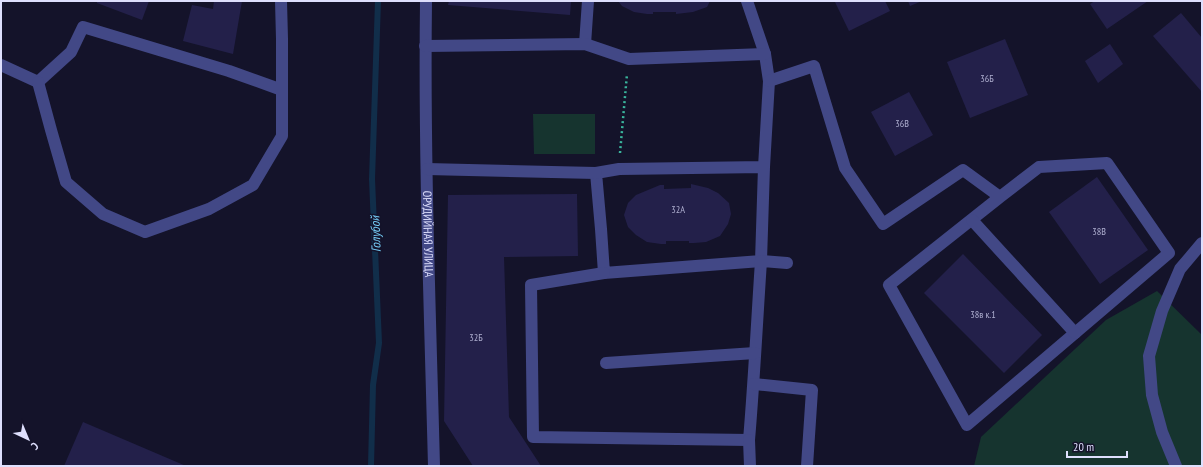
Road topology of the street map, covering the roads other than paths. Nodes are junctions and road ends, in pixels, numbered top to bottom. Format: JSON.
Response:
{"nodes":[{"id":1,"x":281,"y":1,"type":"edge"},
{"id":2,"x":426,"y":1,"type":"edge"},
{"id":3,"x":588,"y":1,"type":"edge"},
{"id":4,"x":747,"y":1,"type":"edge"},
{"id":5,"x":585,"y":44,"type":"junction"},
{"id":6,"x":425,"y":46,"type":"junction"},
{"id":7,"x":765,"y":54,"type":"junction"},
{"id":8,"x":1,"y":65,"type":"edge"},
{"id":9,"x":769,"y":81,"type":"junction"},
{"id":10,"x":38,"y":82,"type":"junction"},
{"id":11,"x":282,"y":90,"type":"junction"},
{"id":12,"x":764,"y":167,"type":"junction"},
{"id":13,"x":427,"y":169,"type":"junction"},
{"id":14,"x":596,"y":174,"type":"junction"},
{"id":15,"x":1000,"y":197,"type":"junction"},
{"id":16,"x":972,"y":220,"type":"junction"},
{"id":17,"x":1202,"y":243,"type":"edge"},
{"id":18,"x":761,"y":261,"type":"junction"},
{"id":19,"x":787,"y":263,"type":"dead end"},
{"id":20,"x":604,"y":273,"type":"junction"},
{"id":21,"x":1075,"y":333,"type":"junction"},
{"id":22,"x":755,"y":353,"type":"junction"},
{"id":23,"x":606,"y":363,"type":"dead end"},
{"id":24,"x":754,"y":384,"type":"junction"},
{"id":25,"x":749,"y":440,"type":"junction"},
{"id":26,"x":434,"y":466,"type":"edge"},
{"id":27,"x":750,"y":466,"type":"edge"},
{"id":28,"x":807,"y":466,"type":"edge"},
{"id":29,"x":1176,"y":466,"type":"edge"}],
"edges":[{"from":1,"to":11,"type":"street"},
{"from":2,"to":6,"type":"street","name":"ОРУДИЙНАЯ УЛИЦА"},
{"from":3,"to":5,"type":"street"},
{"from":4,"to":7,"type":"street"},
{"from":5,"to":6,"type":"street"},
{"from":5,"to":7,"type":"street"},
{"from":6,"to":13,"type":"street","name":"ОРУДИЙНАЯ УЛИЦА"},
{"from":7,"to":9,"type":"street"},
{"from":8,"to":10,"type":"street"},
{"from":9,"to":12,"type":"street"},
{"from":9,"to":15,"type":"street"},
{"from":10,"to":11,"type":"street"},
{"from":10,"to":11,"type":"street"},
{"from":12,"to":14,"type":"street"},
{"from":12,"to":18,"type":"street"},
{"from":13,"to":14,"type":"street"},
{"from":13,"to":26,"type":"street","name":"ОРУДИЙНАЯ УЛИЦА"},
{"from":14,"to":20,"type":"street"},
{"from":15,"to":16,"type":"street"},
{"from":15,"to":21,"type":"street"},
{"from":16,"to":21,"type":"street"},
{"from":16,"to":21,"type":"street"},
{"from":17,"to":29,"type":"street"},
{"from":18,"to":19,"type":"street"},
{"from":18,"to":20,"type":"street"},
{"from":18,"to":22,"type":"street"},
{"from":20,"to":25,"type":"street"},
{"from":22,"to":23,"type":"street"},
{"from":22,"to":24,"type":"street"},
{"from":24,"to":25,"type":"street"},
{"from":24,"to":28,"type":"street"},
{"from":25,"to":27,"type":"street"}]}
